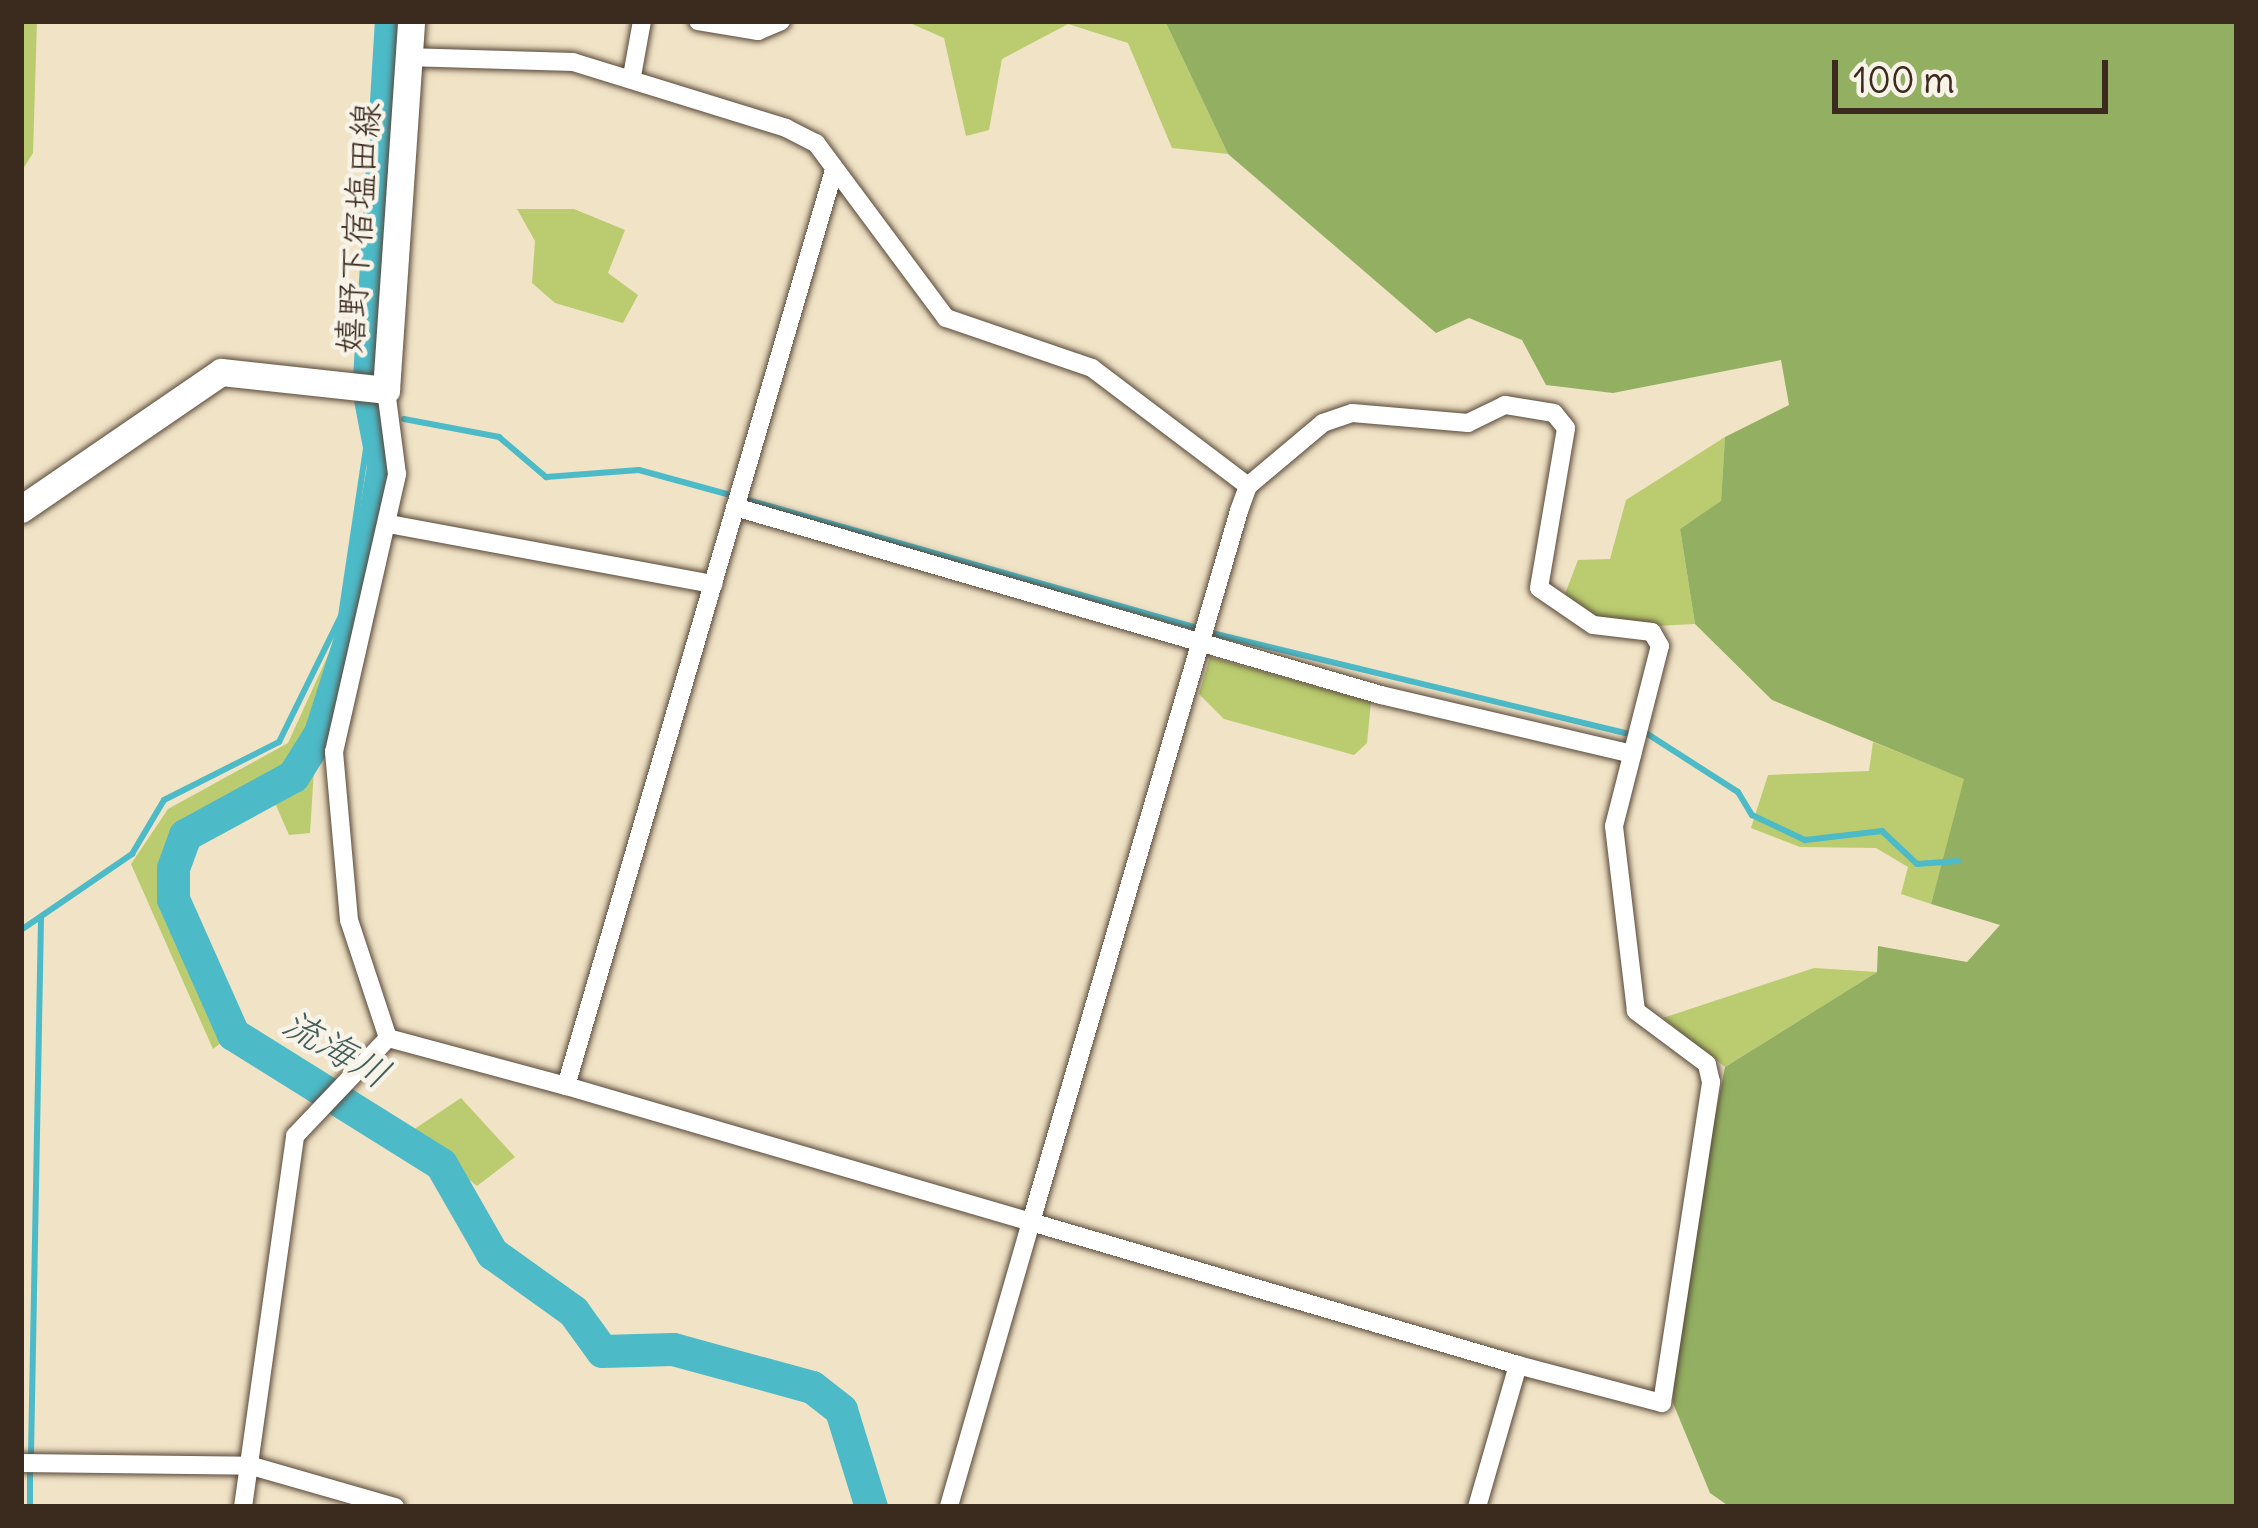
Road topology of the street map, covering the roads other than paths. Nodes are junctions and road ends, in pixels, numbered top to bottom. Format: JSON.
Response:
{"nodes":[{"id":1,"x":411,"y":21,"type":"edge"},
{"id":2,"x":642,"y":21,"type":"edge"},
{"id":3,"x":698,"y":21,"type":"edge"},
{"id":4,"x":781,"y":21,"type":"edge"},
{"id":5,"x":406,"y":57,"type":"junction"},
{"id":6,"x":632,"y":76,"type":"junction"},
{"id":7,"x":833,"y":170,"type":"junction"},
{"id":8,"x":386,"y":390,"type":"junction"},
{"id":9,"x":1248,"y":486,"type":"junction"},
{"id":10,"x":735,"y":507,"type":"junction"},
{"id":11,"x":21,"y":508,"type":"edge"},
{"id":12,"x":388,"y":524,"type":"junction"},
{"id":13,"x":713,"y":584,"type":"junction"},
{"id":14,"x":1200,"y":644,"type":"junction"},
{"id":15,"x":1632,"y":754,"type":"junction"},
{"id":16,"x":388,"y":1038,"type":"junction"},
{"id":17,"x":566,"y":1086,"type":"junction"},
{"id":18,"x":1031,"y":1222,"type":"junction"},
{"id":19,"x":1518,"y":1365,"type":"junction"},
{"id":20,"x":21,"y":1463,"type":"edge"},
{"id":21,"x":252,"y":1466,"type":"junction"},
{"id":22,"x":950,"y":1506,"type":"edge"},
{"id":23,"x":243,"y":1507,"type":"edge"},
{"id":24,"x":395,"y":1507,"type":"edge"},
{"id":25,"x":1477,"y":1507,"type":"edge"}],
"edges":[{"from":1,"to":5,"type":"main road","name":"嬉野下宿塩田線"},
{"from":2,"to":6,"type":"street"},
{"from":3,"to":4,"type":"street"},
{"from":5,"to":6,"type":"street"},
{"from":5,"to":8,"type":"main road","name":"嬉野下宿塩田線"},
{"from":6,"to":7,"type":"street"},
{"from":7,"to":9,"type":"street"},
{"from":7,"to":10,"type":"street"},
{"from":8,"to":11,"type":"main road","name":"嬉野下宿塩田線"},
{"from":8,"to":12,"type":"street"},
{"from":9,"to":14,"type":"street"},
{"from":9,"to":15,"type":"street"},
{"from":10,"to":13,"type":"street"},
{"from":10,"to":14,"type":"street"},
{"from":12,"to":13,"type":"street"},
{"from":12,"to":16,"type":"street"},
{"from":13,"to":17,"type":"street"},
{"from":14,"to":15,"type":"street"},
{"from":14,"to":18,"type":"street"},
{"from":15,"to":19,"type":"street"},
{"from":16,"to":17,"type":"street"},
{"from":16,"to":21,"type":"street"},
{"from":17,"to":18,"type":"street"},
{"from":18,"to":19,"type":"street"},
{"from":18,"to":22,"type":"street"},
{"from":19,"to":25,"type":"street"},
{"from":20,"to":21,"type":"street"},
{"from":21,"to":23,"type":"street"},
{"from":21,"to":24,"type":"street"}]}
